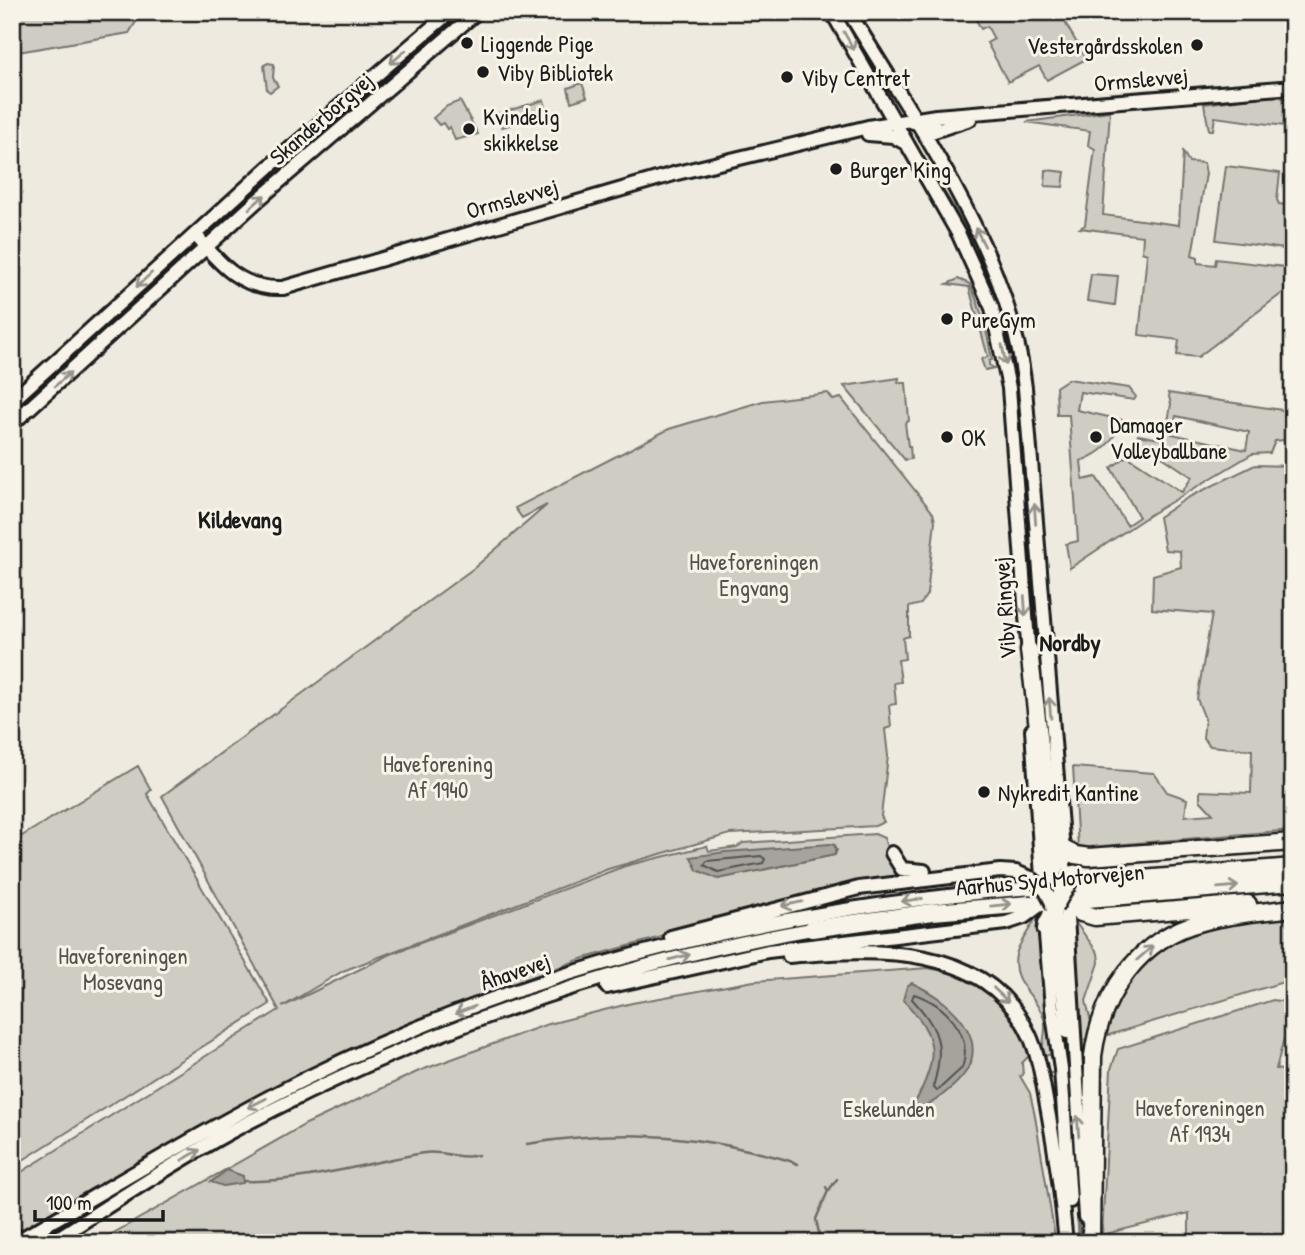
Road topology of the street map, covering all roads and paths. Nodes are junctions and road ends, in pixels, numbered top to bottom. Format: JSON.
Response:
{"nodes":[{"id":1,"x":450,"y":12,"type":"edge"},
{"id":2,"x":455,"y":12,"type":"edge"},
{"id":3,"x":477,"y":12,"type":"edge"},
{"id":4,"x":832,"y":12,"type":"edge"},
{"id":5,"x":849,"y":12,"type":"edge"},
{"id":6,"x":465,"y":22,"type":"junction"},
{"id":7,"x":864,"y":67,"type":"junction"},
{"id":8,"x":1293,"y":87,"type":"edge"},
{"id":9,"x":992,"y":113,"type":"junction"},
{"id":10,"x":913,"y":121,"type":"junction"},
{"id":11,"x":895,"y":123,"type":"junction"},
{"id":12,"x":938,"y":128,"type":"junction"},
{"id":13,"x":843,"y":135,"type":"junction"},
{"id":14,"x":926,"y":141,"type":"junction"},
{"id":15,"x":908,"y":145,"type":"junction"},
{"id":16,"x":968,"y":214,"type":"junction"},
{"id":17,"x":195,"y":234,"type":"junction"},
{"id":18,"x":206,"y":247,"type":"junction"},
{"id":19,"x":12,"y":401,"type":"edge"},
{"id":20,"x":12,"y":424,"type":"edge"},
{"id":21,"x":1029,"y":650,"type":"junction"},
{"id":22,"x":1038,"y":825,"type":"junction"},
{"id":23,"x":1293,"y":842,"type":"edge"},
{"id":24,"x":1063,"y":849,"type":"junction"},
{"id":25,"x":1185,"y":851,"type":"junction"},
{"id":26,"x":891,"y":853,"type":"dead end"},
{"id":27,"x":1293,"y":867,"type":"edge"},
{"id":28,"x":1016,"y":872,"type":"junction"},
{"id":29,"x":976,"y":873,"type":"junction"},
{"id":30,"x":1293,"y":882,"type":"edge"},
{"id":31,"x":1057,"y":891,"type":"junction"},
{"id":32,"x":1293,"y":900,"type":"edge"},
{"id":33,"x":1293,"y":908,"type":"edge"},
{"id":34,"x":812,"y":929,"type":"joint"},
{"id":35,"x":1046,"y":929,"type":"joint"},
{"id":36,"x":723,"y":961,"type":"junction"},
{"id":37,"x":552,"y":979,"type":"junction"},
{"id":38,"x":429,"y":1040,"type":"junction"},
{"id":39,"x":1067,"y":1047,"type":"junction"},
{"id":40,"x":1067,"y":1066,"type":"junction"},
{"id":41,"x":162,"y":1156,"type":"junction"},
{"id":42,"x":14,"y":1243,"type":"edge"},
{"id":43,"x":32,"y":1243,"type":"edge"},
{"id":44,"x":50,"y":1243,"type":"edge"},
{"id":45,"x":1066,"y":1243,"type":"edge"},
{"id":46,"x":1073,"y":1243,"type":"edge"},
{"id":47,"x":1089,"y":1243,"type":"edge"}],
"edges":[{"from":1,"to":17,"type":"main road","name":"Skanderborgvej","one_way":true},
{"from":2,"to":6,"type":"main road"},
{"from":3,"to":6,"type":"main road","name":"Skanderborgvej"},
{"from":4,"to":7,"type":"main road","name":"Viby Ringvej","one_way":true},
{"from":5,"to":10,"type":"main road","name":"Viby Ringvej"},
{"from":18,"to":6,"type":"main road","name":"Skanderborgvej","one_way":true},
{"from":7,"to":10,"type":"main road"},
{"from":7,"to":11,"type":"main road","name":"Viby Ringvej"},
{"from":8,"to":9,"type":"main road","name":"Ormslevvej"},
{"from":9,"to":10,"type":"main road","name":"Ormslevvej"},
{"from":9,"to":12,"type":"main road","name":"Ormslevvej"},
{"from":10,"to":11,"type":"main road","name":"Ormslevvej"},
{"from":10,"to":12,"type":"main road"},
{"from":10,"to":14,"type":"main road","name":"Viby Ringvej"},
{"from":11,"to":13,"type":"main road","name":"Ormslevvej"},
{"from":11,"to":15,"type":"main road","name":"Viby Ringvej"},
{"from":11,"to":16,"type":"main road"},
{"from":12,"to":14,"type":"main road"},
{"from":13,"to":15,"type":"main road","name":"Ormslevvej"},
{"from":13,"to":18,"type":"main road","name":"Ormslevvej"},
{"from":14,"to":16,"type":"main road","name":"Viby Ringvej"},
{"from":15,"to":21,"type":"main road","name":"Viby Ringvej","one_way":true},
{"from":24,"to":16,"type":"main road","name":"Viby Ringvej","one_way":true},
{"from":17,"to":18,"type":"main road"},
{"from":17,"to":19,"type":"main road","name":"Skanderborgvej","one_way":true},
{"from":20,"to":18,"type":"main road","name":"Skanderborgvej","one_way":true},
{"from":21,"to":22,"type":"main road","name":"Viby Ringvej"},
{"from":21,"to":31,"type":"highway"},
{"from":22,"to":28,"type":"main road"},
{"from":22,"to":31,"type":"main road","name":"Viby Ringvej"},
{"from":23,"to":25,"type":"highway"},
{"from":24,"to":25,"type":"highway"},
{"from":24,"to":31,"type":"main road","name":"Viby Ringvej"},
{"from":25,"to":31,"type":"highway"},
{"from":26,"to":29,"type":"main road"},
{"from":27,"to":31,"type":"highway","name":"Aarhus Syd Motorvejen"},
{"from":28,"to":29,"type":"main road"},
{"from":28,"to":31,"type":"main road"},
{"from":29,"to":37,"type":"main road","one_way":true},
{"from":34,"to":30,"type":"highway","name":"Aarhus Syd Motorvejen","one_way":true},
{"from":31,"to":32,"type":"highway"},
{"from":31,"to":35,"type":"highway"},
{"from":31,"to":36,"type":"main road"},
{"from":31,"to":37,"type":"main road","name":"Åhavevej","one_way":true},
{"from":31,"to":39,"type":"main road","name":"Viby Ringvej"},
{"from":47,"to":33,"type":"highway","one_way":true},
{"from":38,"to":34,"type":"main road","name":"Åhavevej","one_way":true},
{"from":35,"to":39,"type":"main road","name":"Viby Ringvej"},
{"from":36,"to":38,"type":"main road"},
{"from":36,"to":45,"type":"main road","one_way":true},
{"from":37,"to":41,"type":"main road","name":"Åhavevej","one_way":true},
{"from":44,"to":38,"type":"main road","name":"Åhavevej","one_way":true},
{"from":39,"to":40,"type":"main road","name":"Viby Ringvej"},
{"from":40,"to":46,"type":"main road","name":"Viby Ringvej"},
{"from":47,"to":40,"type":"main road","name":"Viby Ringvej","one_way":true},
{"from":41,"to":42,"type":"main road","name":"Åhavevej"},
{"from":41,"to":43,"type":"main road"}]}
